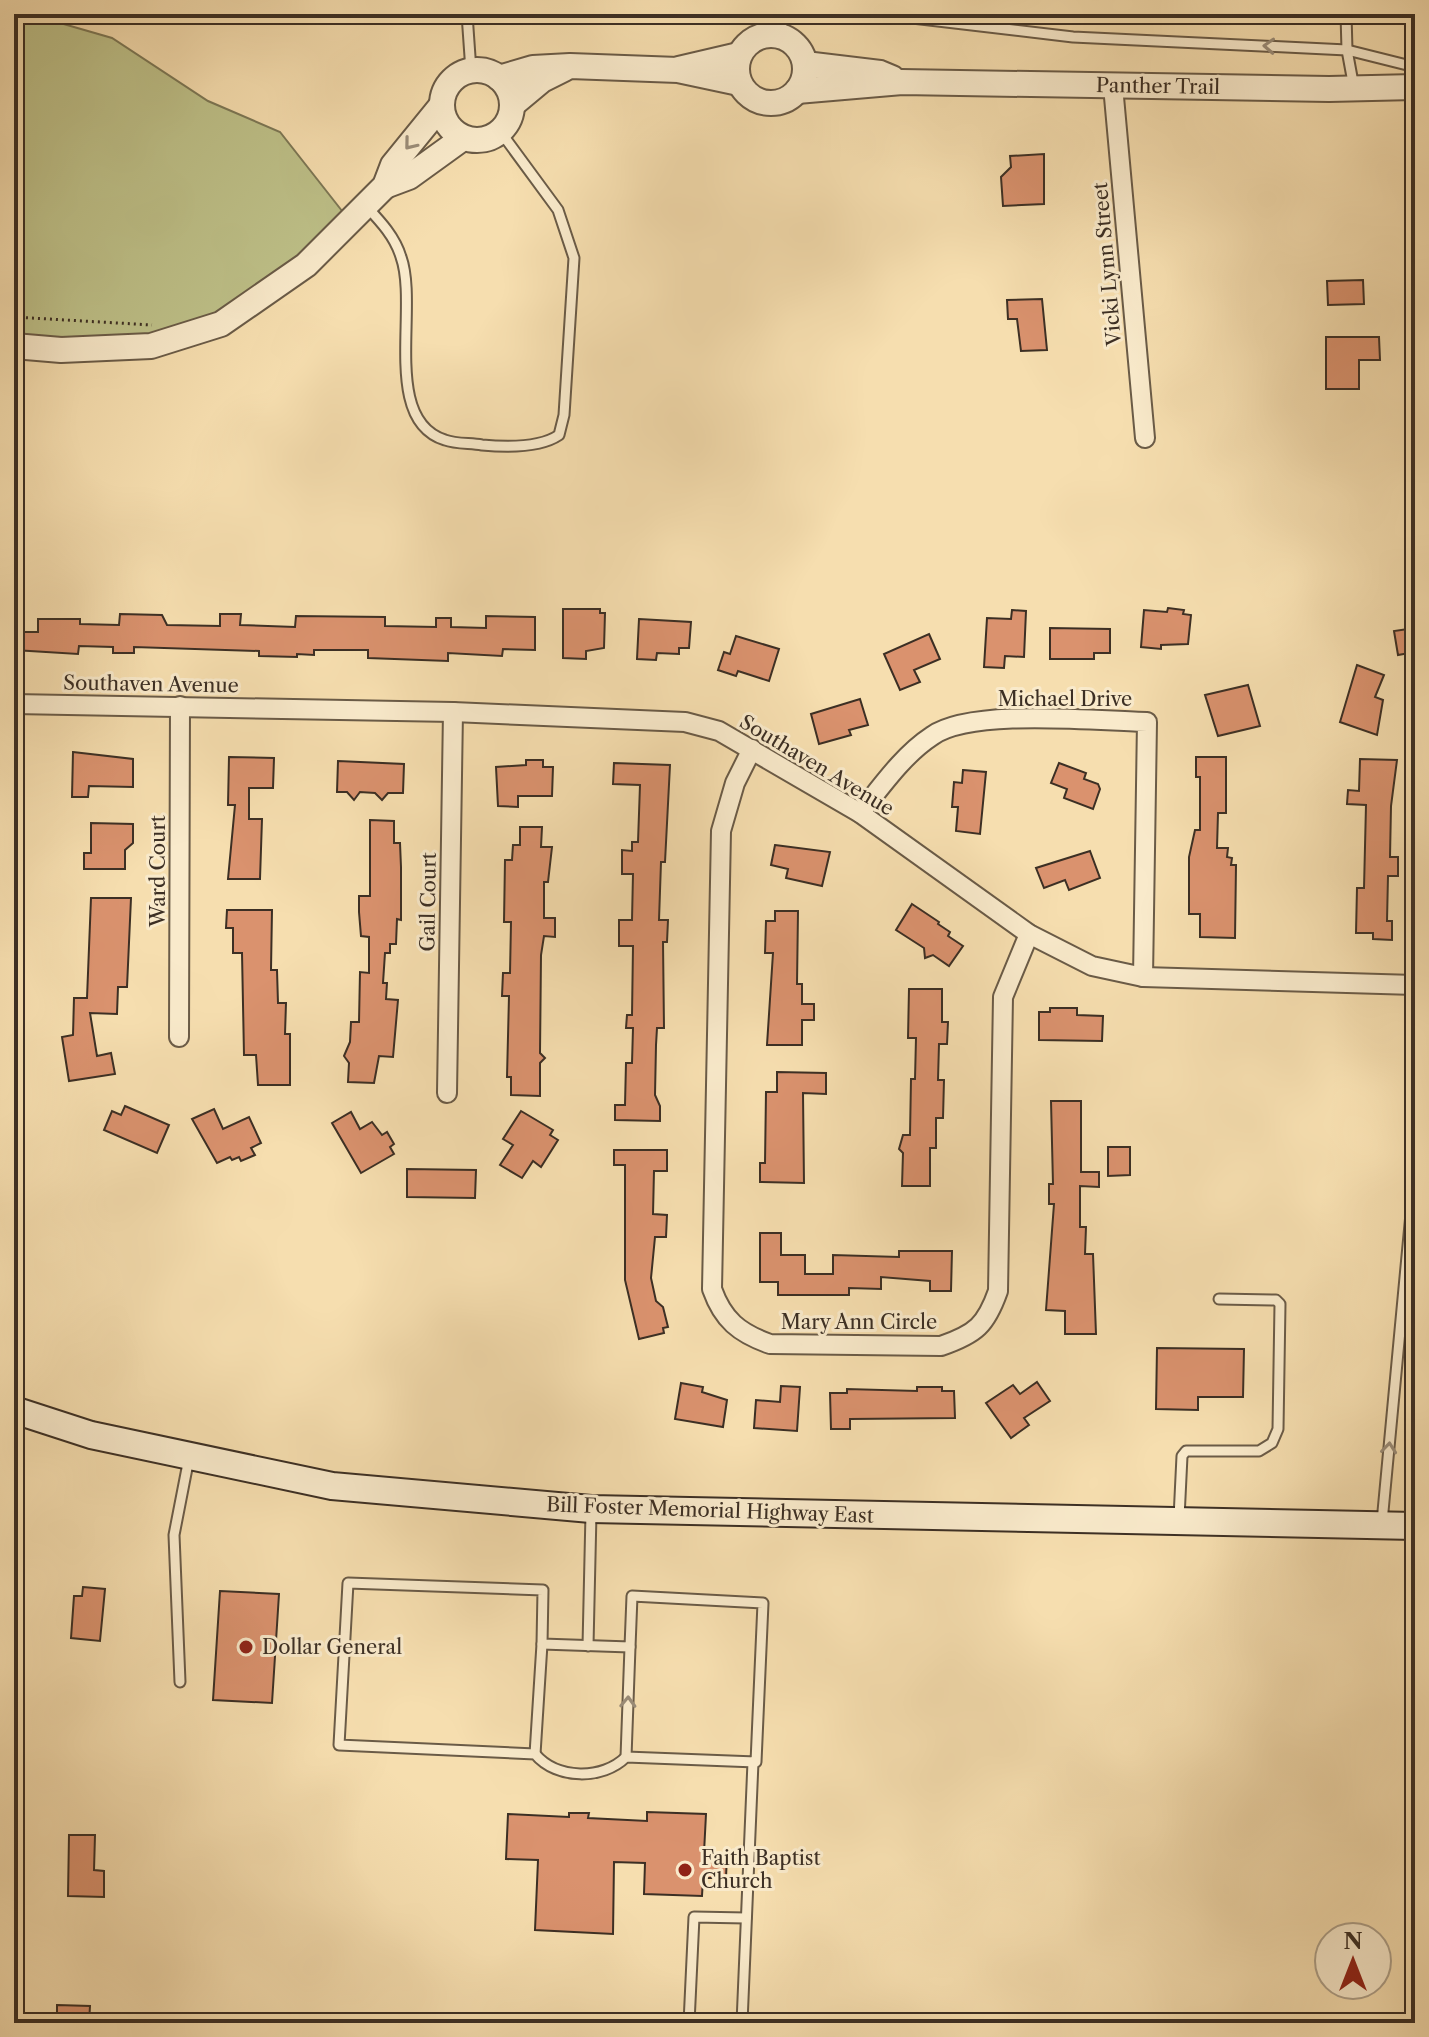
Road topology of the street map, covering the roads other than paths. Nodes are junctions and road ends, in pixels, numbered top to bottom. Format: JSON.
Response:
{"nodes":[{"id":1,"x":467,"y":14,"type":"edge"},
{"id":2,"x":791,"y":14,"type":"edge"},
{"id":3,"x":878,"y":14,"type":"edge"},
{"id":4,"x":1346,"y":14,"type":"edge"},
{"id":5,"x":771,"y":35,"type":"junction"},
{"id":6,"x":1347,"y":50,"type":"junction"},
{"id":7,"x":739,"y":55,"type":"junction"},
{"id":8,"x":805,"y":64,"type":"junction"},
{"id":9,"x":570,"y":66,"type":"junction"},
{"id":10,"x":1415,"y":67,"type":"edge"},
{"id":11,"x":678,"y":70,"type":"junction"},
{"id":12,"x":471,"y":71,"type":"junction"},
{"id":13,"x":499,"y":78,"type":"junction"},
{"id":14,"x":902,"y":82,"type":"junction"},
{"id":15,"x":739,"y":83,"type":"junction"},
{"id":16,"x":1113,"y":86,"type":"junction"},
{"id":17,"x":1415,"y":87,"type":"edge"},
{"id":18,"x":1354,"y":88,"type":"junction"},
{"id":19,"x":797,"y":91,"type":"junction"},
{"id":20,"x":512,"y":105,"type":"junction"},
{"id":21,"x":441,"y":106,"type":"junction"},
{"id":22,"x":500,"y":131,"type":"junction"},
{"id":23,"x":463,"y":138,"type":"junction"},
{"id":24,"x":385,"y":186,"type":"junction"},
{"id":25,"x":366,"y":205,"type":"junction"},
{"id":26,"x":14,"y":346,"type":"edge"},
{"id":27,"x":1145,"y":438,"type":"dead end"},
{"id":28,"x":14,"y":704,"type":"edge"},
{"id":29,"x":180,"y":706,"type":"junction"},
{"id":30,"x":453,"y":712,"type":"junction"},
{"id":31,"x":752,"y":749,"type":"junction"},
{"id":32,"x":860,"y":813,"type":"junction"},
{"id":33,"x":1029,"y":934,"type":"junction"},
{"id":34,"x":1143,"y":977,"type":"junction"},
{"id":35,"x":1415,"y":985,"type":"edge"},
{"id":36,"x":179,"y":1037,"type":"dead end"},
{"id":37,"x":447,"y":1093,"type":"dead end"},
{"id":38,"x":1415,"y":1171,"type":"edge"},
{"id":39,"x":1219,"y":1299,"type":"dead end"},
{"id":40,"x":14,"y":1410,"type":"edge"},
{"id":41,"x":189,"y":1455,"type":"junction"},
{"id":42,"x":591,"y":1509,"type":"junction"},
{"id":43,"x":1179,"y":1521,"type":"junction"},
{"id":44,"x":1381,"y":1525,"type":"junction"},
{"id":45,"x":1415,"y":1526,"type":"edge"},
{"id":46,"x":542,"y":1644,"type":"junction"},
{"id":47,"x":588,"y":1646,"type":"junction"},
{"id":48,"x":630,"y":1647,"type":"junction"},
{"id":49,"x":180,"y":1682,"type":"dead end"},
{"id":50,"x":535,"y":1754,"type":"junction"},
{"id":51,"x":626,"y":1757,"type":"junction"},
{"id":52,"x":753,"y":1762,"type":"junction"},
{"id":53,"x":746,"y":1918,"type":"junction"},
{"id":54,"x":689,"y":2023,"type":"edge"},
{"id":55,"x":742,"y":2023,"type":"edge"}],
"edges":[{"from":1,"to":12,"type":"lane"},
{"from":2,"to":5,"type":"lane"},
{"from":6,"to":3,"type":"lane","one_way":true},
{"from":4,"to":6,"type":"lane"},
{"from":5,"to":7,"type":"street"},
{"from":5,"to":8,"type":"street"},
{"from":6,"to":10,"type":"lane"},
{"from":6,"to":18,"type":"lane"},
{"from":7,"to":11,"type":"street"},
{"from":7,"to":15,"type":"street"},
{"from":8,"to":14,"type":"street","name":"Panther Trail"},
{"from":8,"to":19,"type":"street"},
{"from":9,"to":11,"type":"street"},
{"from":9,"to":13,"type":"street"},
{"from":9,"to":20,"type":"street"},
{"from":11,"to":15,"type":"street"},
{"from":12,"to":13,"type":"street"},
{"from":12,"to":21,"type":"street"},
{"from":13,"to":20,"type":"street"},
{"from":14,"to":16,"type":"street","name":"Panther Trail"},
{"from":14,"to":19,"type":"street","name":"Panther Trail"},
{"from":15,"to":19,"type":"street"},
{"from":16,"to":18,"type":"street","name":"Panther Trail"},
{"from":16,"to":27,"type":"street","name":"Vicki Lynn Street"},
{"from":17,"to":18,"type":"street","name":"Panther Trail"},
{"from":20,"to":22,"type":"street"},
{"from":21,"to":23,"type":"street"},
{"from":21,"to":24,"type":"street","one_way":true},
{"from":22,"to":23,"type":"street"},
{"from":22,"to":25,"type":"lane"},
{"from":23,"to":24,"type":"street"},
{"from":24,"to":25,"type":"street"},
{"from":25,"to":26,"type":"street"},
{"from":28,"to":29,"type":"street","name":"Southaven Avenue"},
{"from":29,"to":30,"type":"street","name":"Southaven Avenue"},
{"from":29,"to":36,"type":"street","name":"Ward Court"},
{"from":30,"to":31,"type":"street","name":"Southaven Avenue"},
{"from":30,"to":37,"type":"street","name":"Gail Court"},
{"from":31,"to":32,"type":"street","name":"Southaven Avenue"},
{"from":31,"to":33,"type":"street","name":"Mary Ann Circle"},
{"from":32,"to":33,"type":"street","name":"Southaven Avenue"},
{"from":32,"to":34,"type":"street","name":"Michael Drive"},
{"from":33,"to":34,"type":"street","name":"Southaven Avenue"},
{"from":34,"to":35,"type":"street","name":"Southaven Avenue"},
{"from":44,"to":38,"type":"lane","one_way":true},
{"from":39,"to":43,"type":"lane"},
{"from":40,"to":41,"type":"main road","name":"Bill Foster Memorial Highway East"},
{"from":41,"to":42,"type":"main road","name":"Bill Foster Memorial Highway East"},
{"from":41,"to":49,"type":"lane"},
{"from":42,"to":43,"type":"main road","name":"Bill Foster Memorial Highway East"},
{"from":42,"to":47,"type":"lane"},
{"from":43,"to":44,"type":"main road","name":"Bill Foster Memorial Highway East"},
{"from":44,"to":45,"type":"main road","name":"Bill Foster Memorial Highway East"},
{"from":46,"to":47,"type":"lane"},
{"from":46,"to":50,"type":"lane"},
{"from":46,"to":50,"type":"lane"},
{"from":47,"to":48,"type":"lane"},
{"from":51,"to":48,"type":"lane","one_way":true},
{"from":48,"to":52,"type":"lane"},
{"from":50,"to":51,"type":"lane"},
{"from":51,"to":52,"type":"lane"},
{"from":52,"to":53,"type":"lane"},
{"from":53,"to":54,"type":"lane"},
{"from":53,"to":55,"type":"lane"}]}
